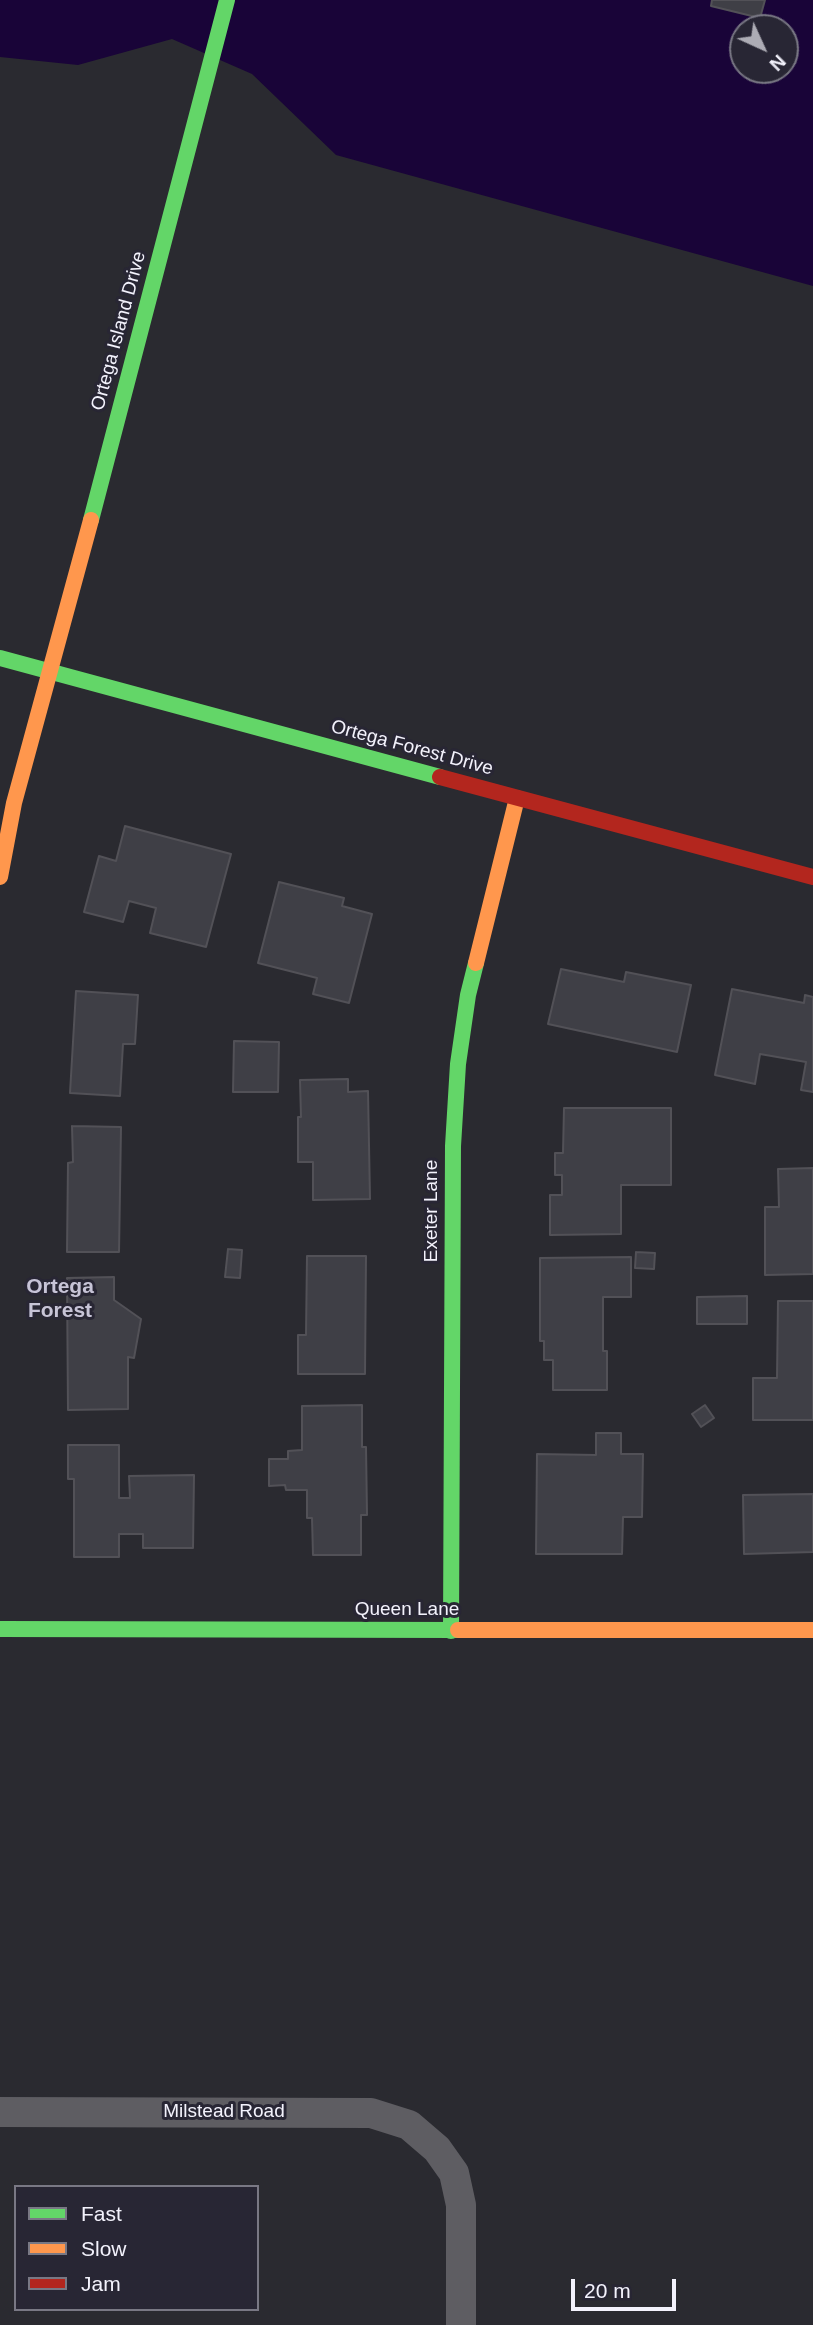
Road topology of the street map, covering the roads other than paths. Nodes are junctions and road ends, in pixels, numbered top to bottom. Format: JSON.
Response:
{"nodes":[{"id":1,"x":227,"y":0,"type":"edge"},
{"id":2,"x":0,"y":658,"type":"edge"},
{"id":3,"x":51,"y":673,"type":"junction"},
{"id":4,"x":517,"y":798,"type":"junction"},
{"id":5,"x":0,"y":877,"type":"edge"},
{"id":6,"x":813,"y":877,"type":"edge"},
{"id":7,"x":0,"y":1629,"type":"edge"},
{"id":8,"x":813,"y":1630,"type":"edge"},
{"id":9,"x":451,"y":1631,"type":"junction"},
{"id":10,"x":0,"y":2112,"type":"edge"},
{"id":11,"x":461,"y":2325,"type":"edge"}],
"edges":[{"from":1,"to":3,"type":"street","name":"Ortega Island Drive"},
{"from":2,"to":3,"type":"street","name":"Ortega Forest Drive"},
{"from":3,"to":4,"type":"street","name":"Ortega Forest Drive"},
{"from":3,"to":5,"type":"street","name":"Ortega Island Drive"},
{"from":4,"to":6,"type":"street","name":"Ortega Forest Drive"},
{"from":4,"to":9,"type":"street","name":"Exeter Lane"},
{"from":7,"to":9,"type":"street","name":"Queen Lane"},
{"from":8,"to":9,"type":"street","name":"Queen Lane"},
{"from":10,"to":11,"type":"street","name":"Milstead Road"}]}
